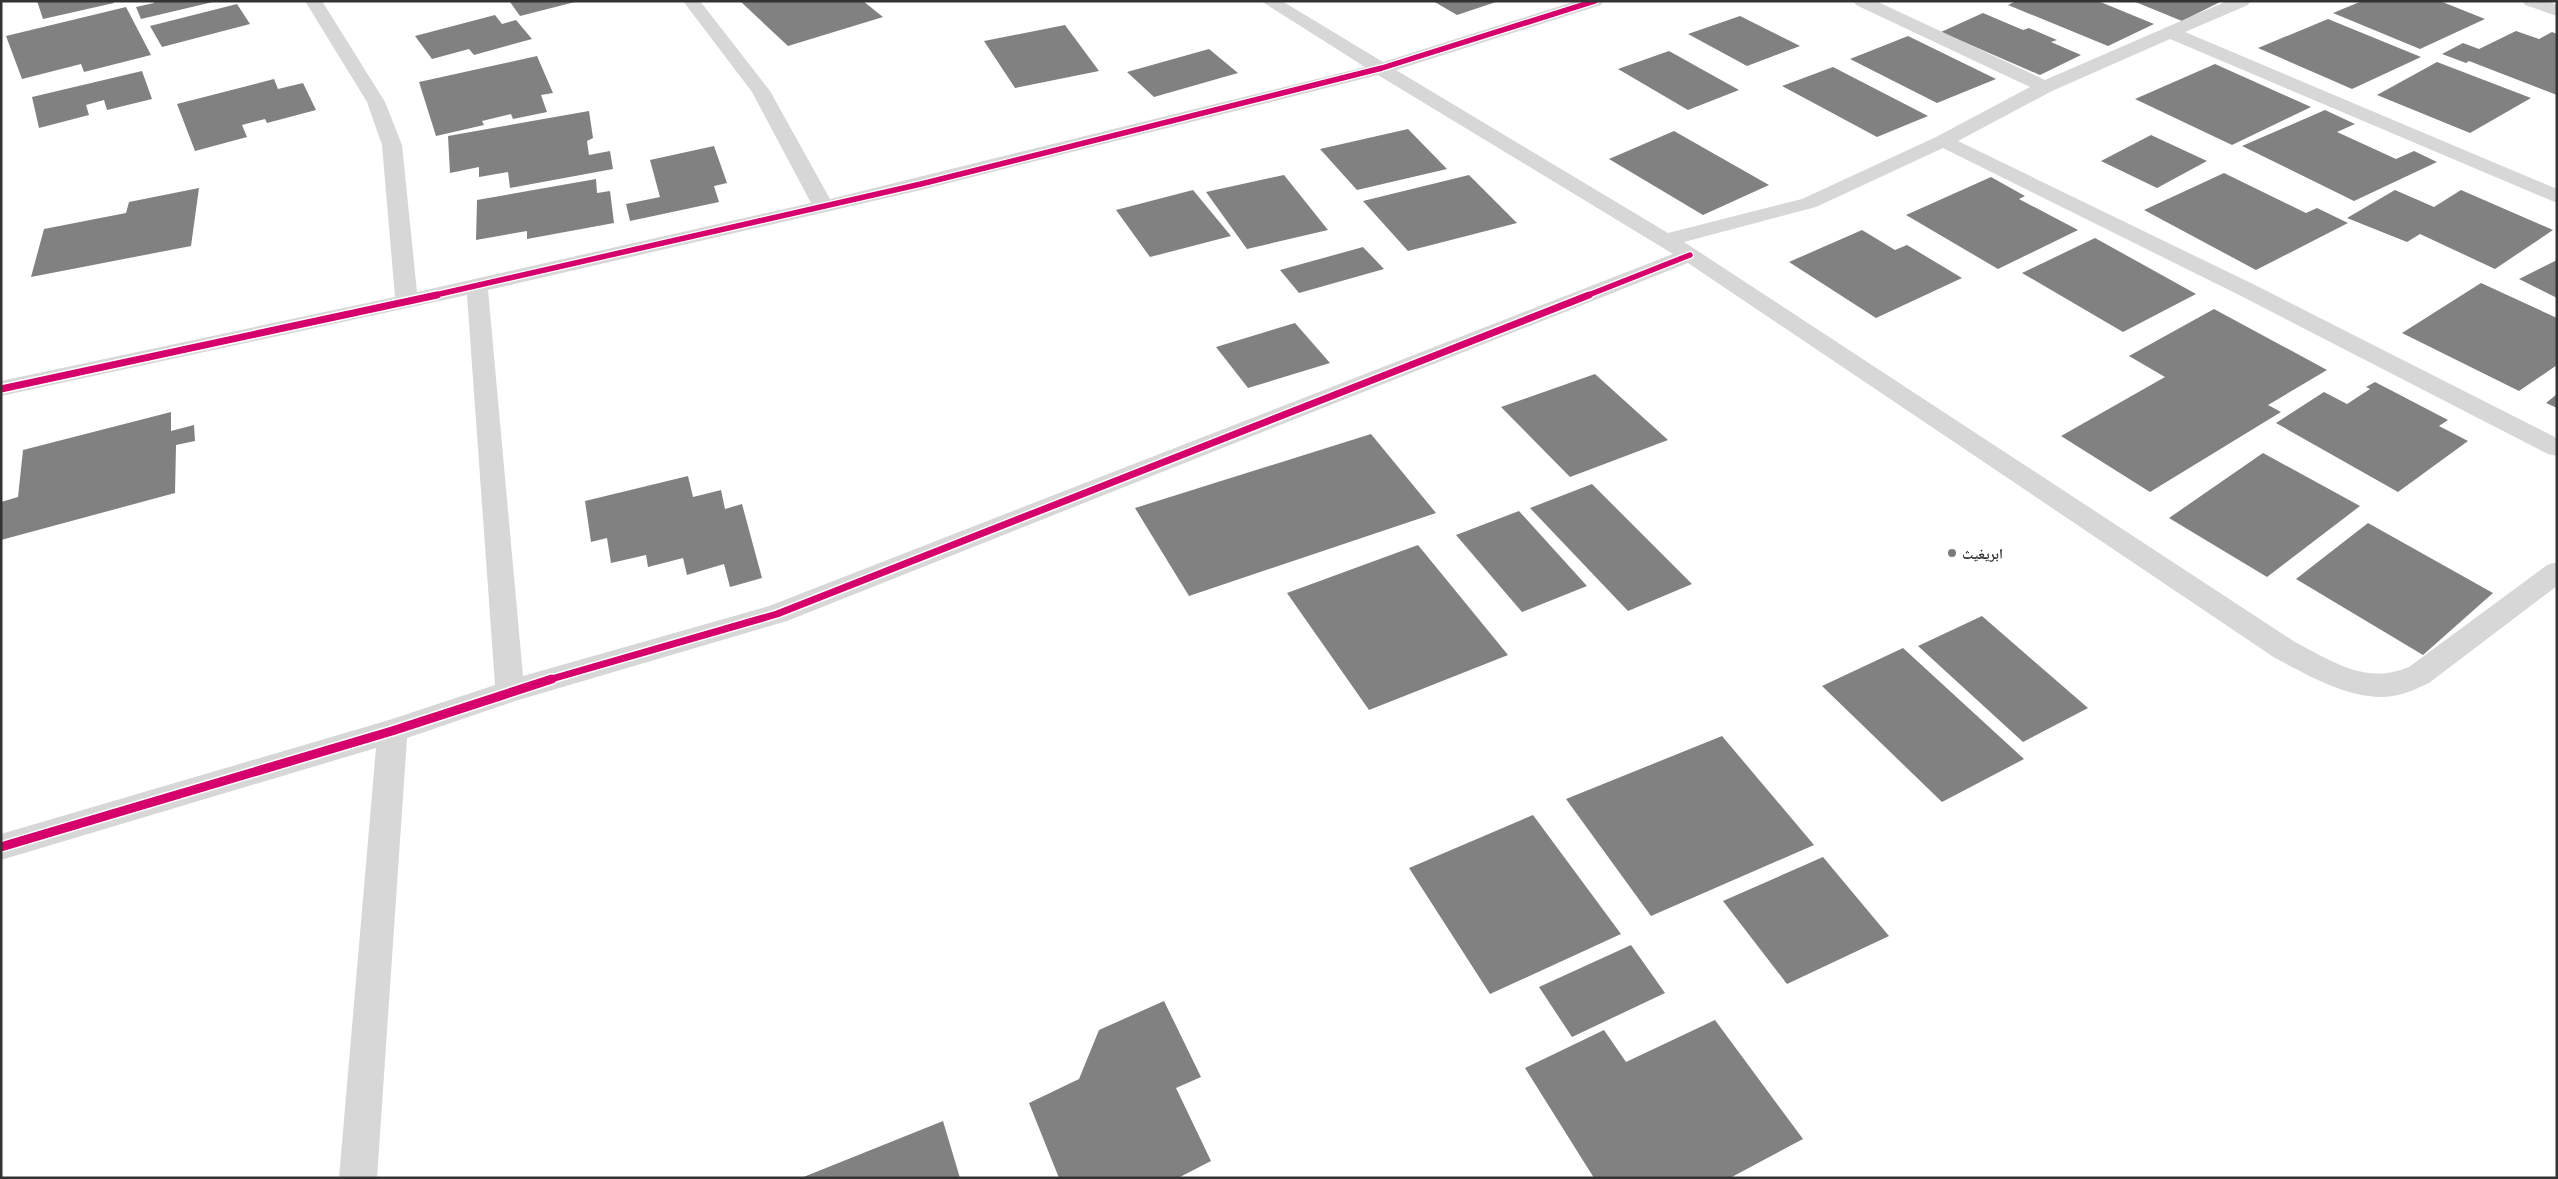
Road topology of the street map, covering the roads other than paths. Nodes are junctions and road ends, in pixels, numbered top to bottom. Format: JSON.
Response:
{"nodes":[{"id":1,"x":313,"y":1,"type":"edge"},
{"id":2,"x":691,"y":1,"type":"edge"},
{"id":3,"x":1270,"y":1,"type":"edge"},
{"id":4,"x":1594,"y":1,"type":"edge"},
{"id":5,"x":1862,"y":1,"type":"edge"},
{"id":6,"x":2242,"y":1,"type":"edge"},
{"id":7,"x":2531,"y":1,"type":"edge"},
{"id":8,"x":2557,"y":11,"type":"edge"},
{"id":9,"x":2169,"y":32,"type":"junction"},
{"id":10,"x":1382,"y":68,"type":"junction"},
{"id":11,"x":2045,"y":87,"type":"junction"},
{"id":12,"x":1943,"y":141,"type":"junction"},
{"id":13,"x":2557,"y":197,"type":"edge"},
{"id":14,"x":824,"y":206,"type":"junction"},
{"id":15,"x":1666,"y":240,"type":"junction"},
{"id":16,"x":1690,"y":255,"type":"junction"},
{"id":17,"x":477,"y":286,"type":"junction"},
{"id":18,"x":407,"y":301,"type":"junction"},
{"id":19,"x":1,"y":389,"type":"edge"},
{"id":20,"x":2557,"y":448,"type":"edge"},
{"id":21,"x":2557,"y":572,"type":"edge"},
{"id":22,"x":510,"y":691,"type":"junction"},
{"id":23,"x":392,"y":731,"type":"junction"},
{"id":24,"x":1,"y":847,"type":"edge"},
{"id":25,"x":358,"y":1178,"type":"edge"}],
"edges":[{"from":1,"to":18,"type":"street"},
{"from":2,"to":14,"type":"street"},
{"from":3,"to":10,"type":"street"},
{"from":4,"to":10,"type":"street"},
{"from":5,"to":11,"type":"street"},
{"from":6,"to":9,"type":"street"},
{"from":7,"to":8,"type":"street"},
{"from":9,"to":11,"type":"street"},
{"from":9,"to":13,"type":"street"},
{"from":10,"to":14,"type":"street"},
{"from":10,"to":15,"type":"street"},
{"from":11,"to":12,"type":"street"},
{"from":12,"to":15,"type":"street"},
{"from":12,"to":20,"type":"street"},
{"from":14,"to":17,"type":"street"},
{"from":15,"to":16,"type":"street"},
{"from":16,"to":21,"type":"street"},
{"from":16,"to":22,"type":"street"},
{"from":17,"to":18,"type":"street"},
{"from":17,"to":22,"type":"street"},
{"from":18,"to":19,"type":"street"},
{"from":22,"to":23,"type":"street"},
{"from":23,"to":24,"type":"street"},
{"from":23,"to":25,"type":"street"}]}
